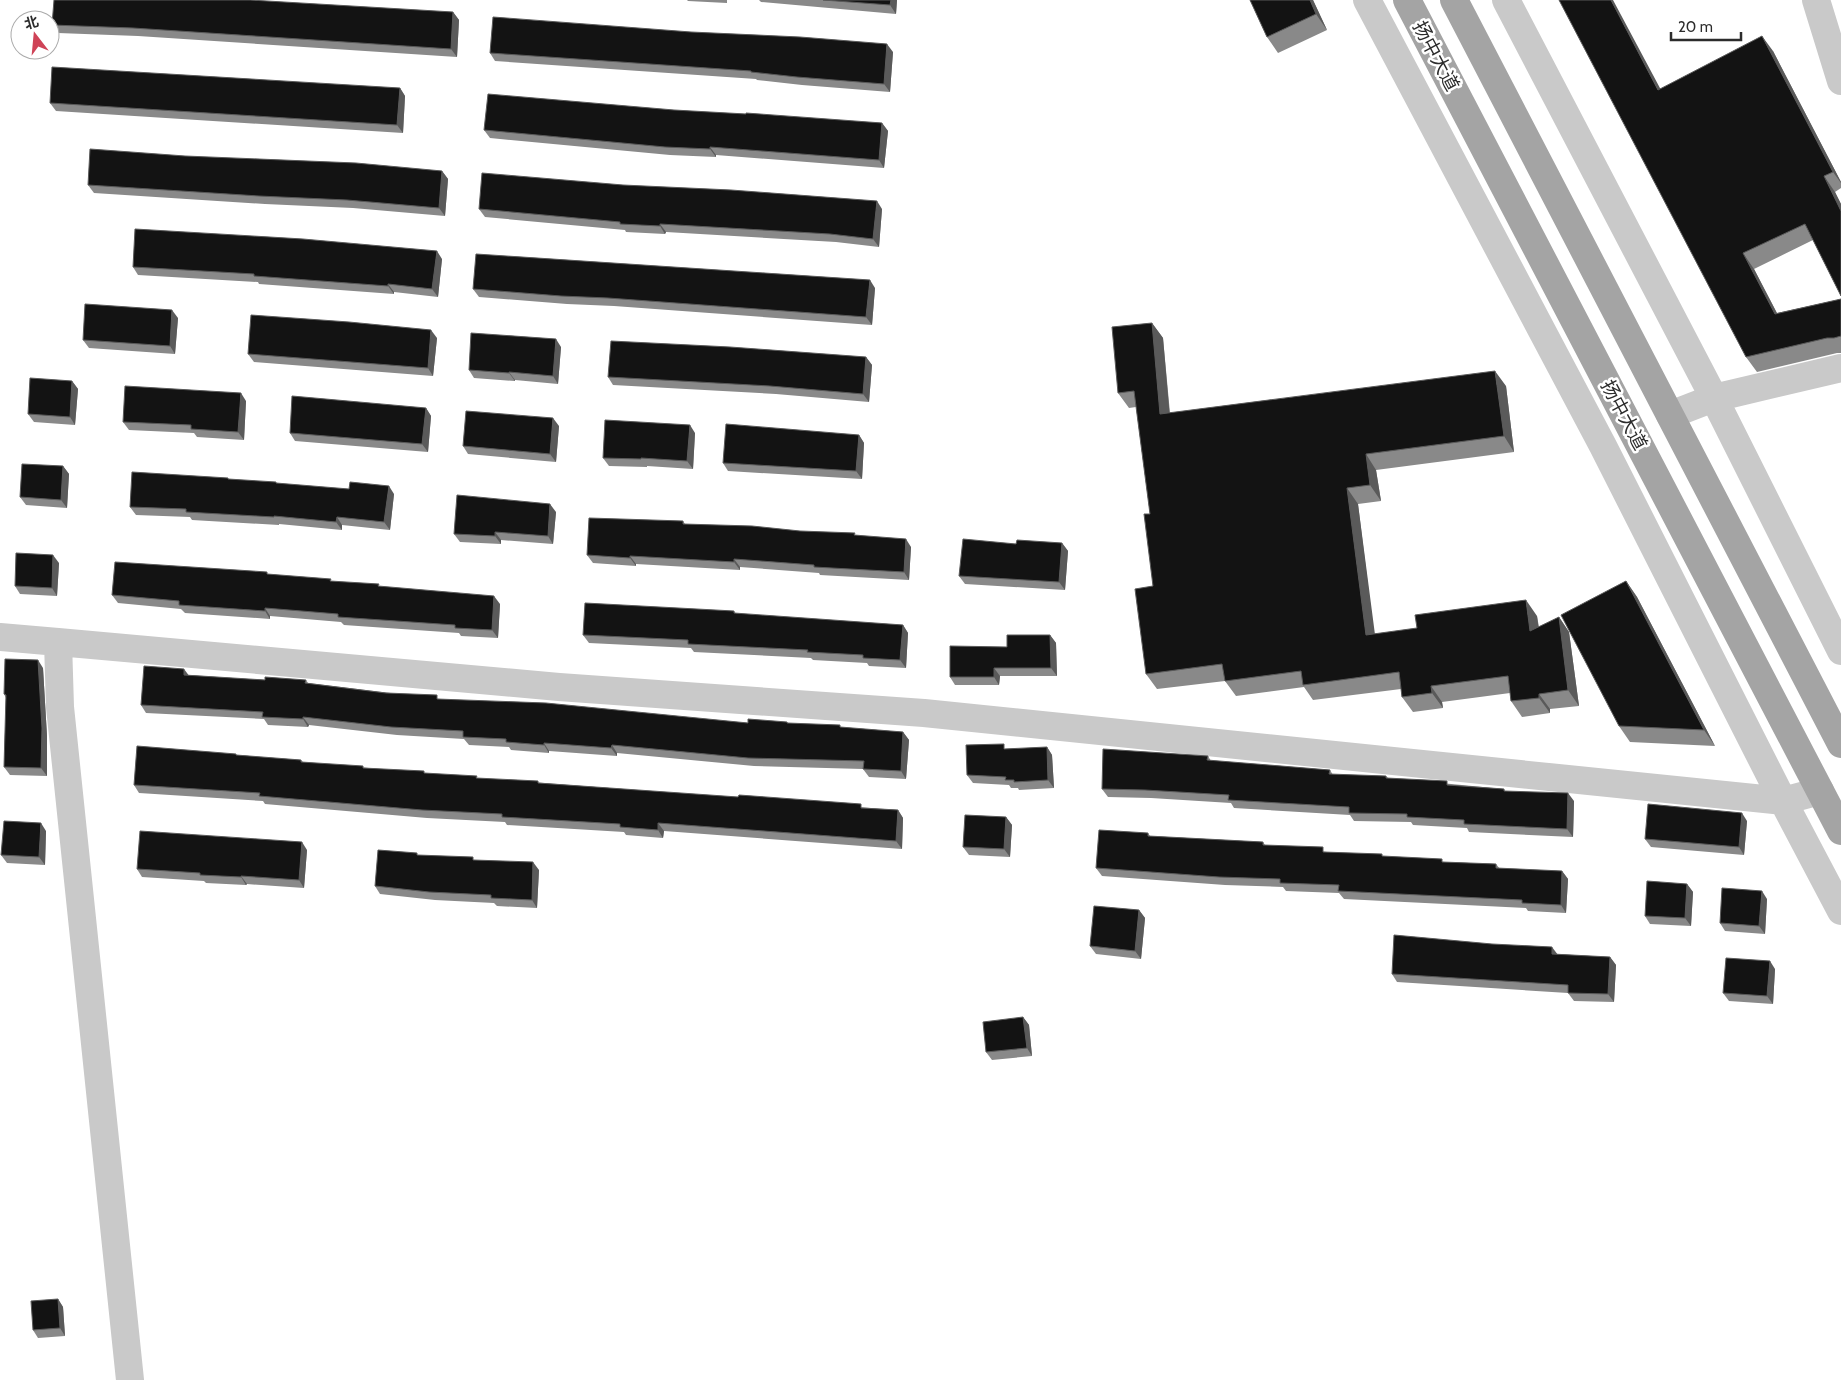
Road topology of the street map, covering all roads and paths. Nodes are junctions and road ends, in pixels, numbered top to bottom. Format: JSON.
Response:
{"nodes":[{"id":1,"x":1367,"y":0,"type":"edge"},
{"id":2,"x":1407,"y":0,"type":"edge"},
{"id":3,"x":1454,"y":0,"type":"edge"},
{"id":4,"x":1506,"y":0,"type":"edge"},
{"id":5,"x":1816,"y":0,"type":"edge"},
{"id":6,"x":1841,"y":81,"type":"edge"},
{"id":7,"x":1841,"y":368,"type":"edge"},
{"id":8,"x":1714,"y":398,"type":"junction"},
{"id":9,"x":1670,"y":415,"type":"junction"},
{"id":10,"x":1632,"y":431,"type":"junction"},
{"id":11,"x":0,"y":636,"type":"edge"},
{"id":12,"x":58,"y":642,"type":"junction"},
{"id":13,"x":1841,"y":651,"type":"edge"},
{"id":14,"x":1841,"y":744,"type":"edge"},
{"id":15,"x":1831,"y":785,"type":"edge"},
{"id":16,"x":1784,"y":801,"type":"junction"},
{"id":17,"x":1841,"y":831,"type":"edge"},
{"id":18,"x":1841,"y":910,"type":"edge"},
{"id":19,"x":130,"y":1380,"type":"edge"}],
"edges":[{"from":1,"to":16,"type":"street"},
{"from":2,"to":10,"type":"main road","name":"扬中大道"},
{"from":3,"to":9,"type":"main road"},
{"from":4,"to":8,"type":"street"},
{"from":5,"to":6,"type":"street"},
{"from":7,"to":8,"type":"street"},
{"from":8,"to":9,"type":"street"},
{"from":8,"to":13,"type":"street"},
{"from":9,"to":10,"type":"main road"},
{"from":9,"to":14,"type":"main road"},
{"from":10,"to":15,"type":"main road","name":"扬中大道"},
{"from":11,"to":12,"type":"street"},
{"from":12,"to":16,"type":"street"},
{"from":12,"to":19,"type":"street"},
{"from":15,"to":16,"type":"street"},
{"from":15,"to":17,"type":"main road","name":"扬中大道"},
{"from":16,"to":18,"type":"street"}]}
